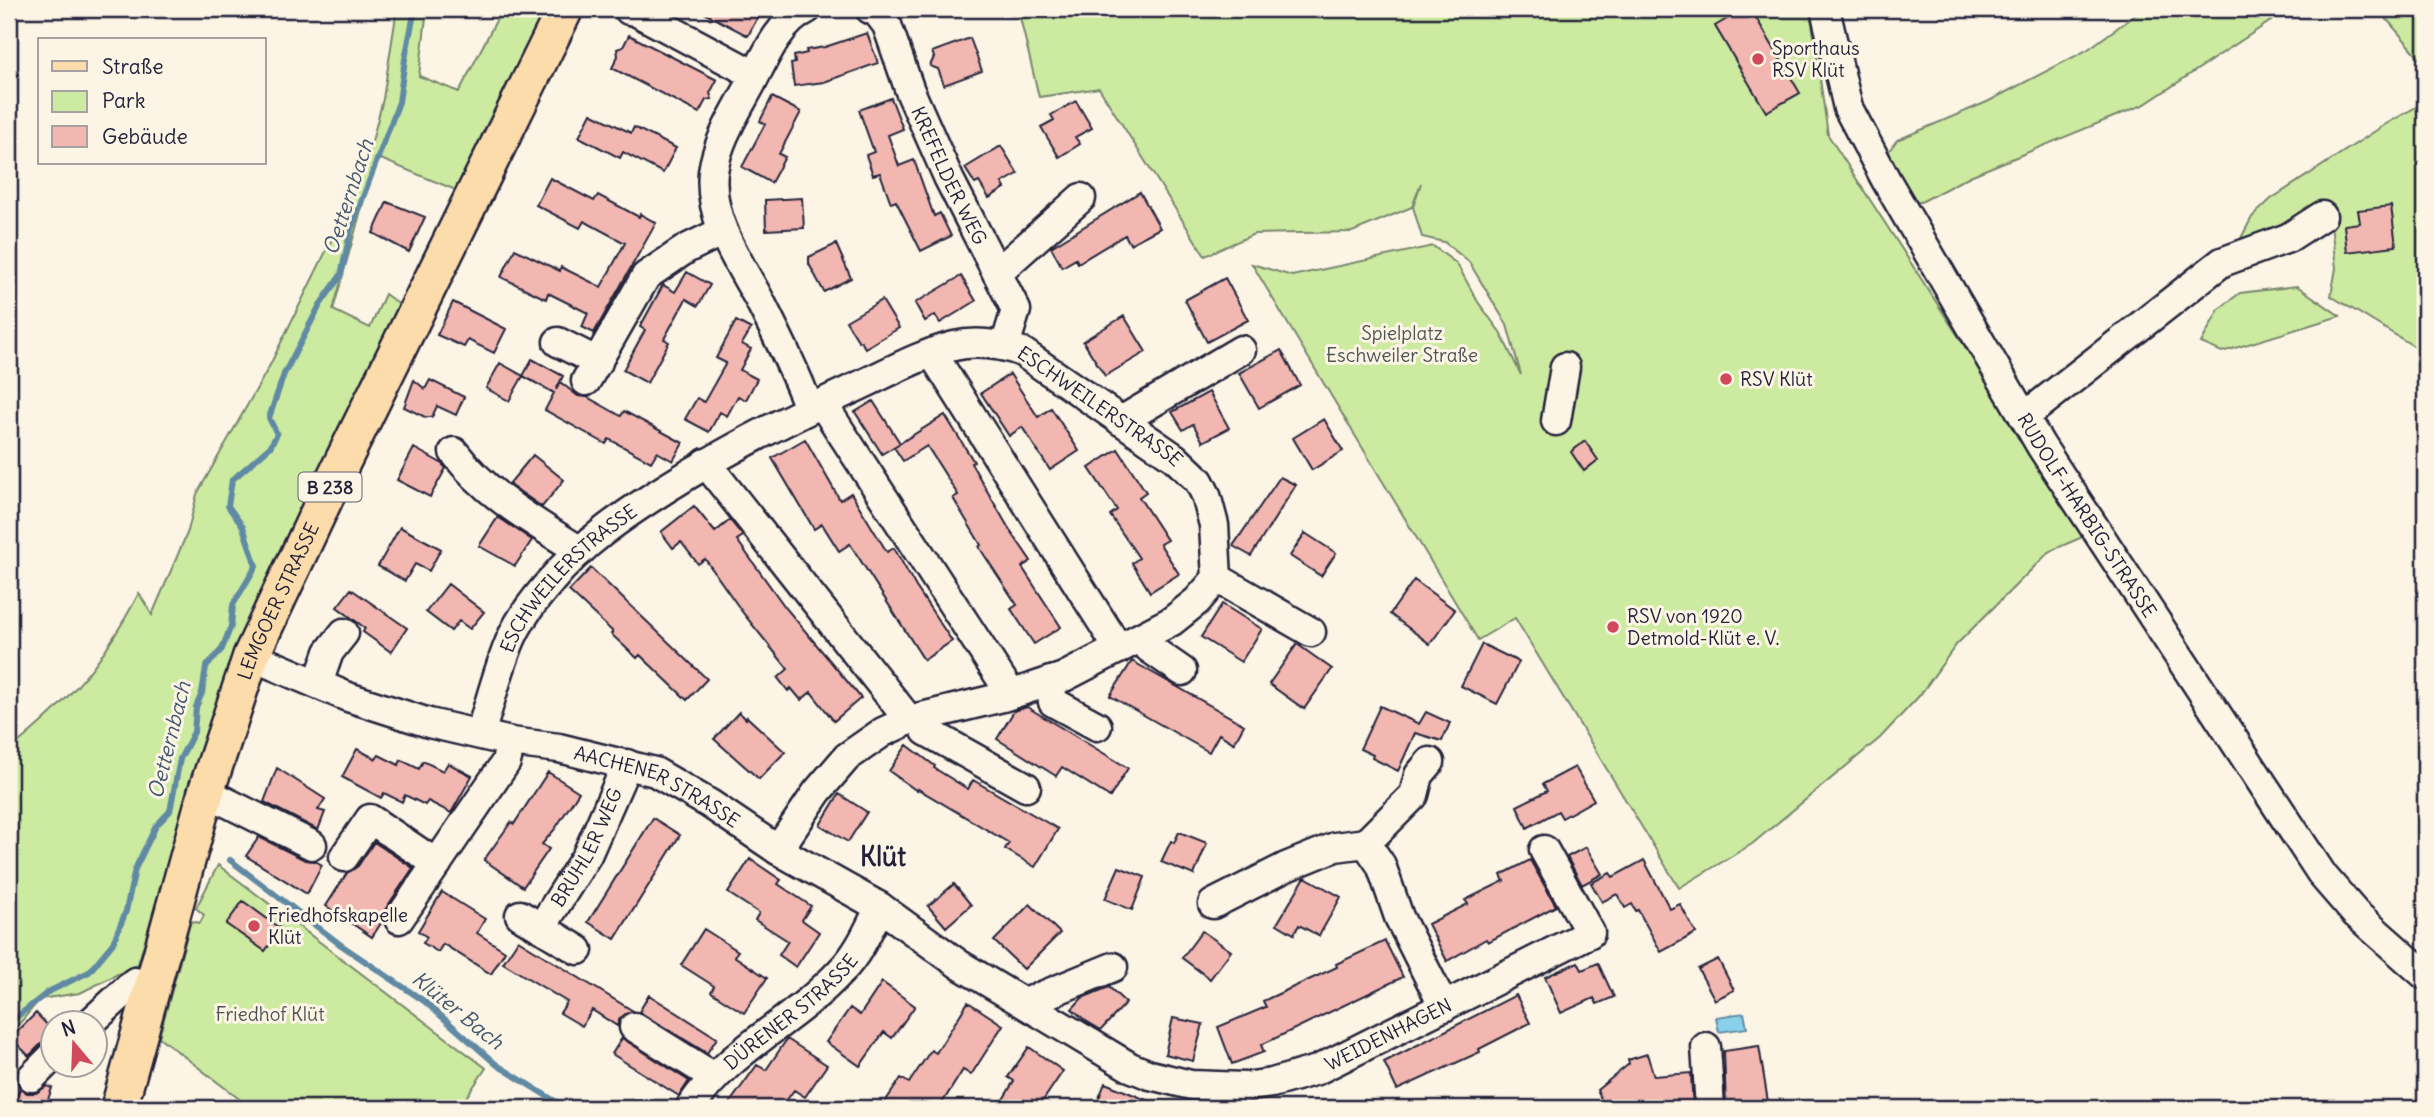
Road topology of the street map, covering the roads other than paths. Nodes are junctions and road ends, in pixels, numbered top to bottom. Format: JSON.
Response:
{"nodes":[{"id":1,"x":565,"y":9,"type":"edge"},
{"id":2,"x":807,"y":9,"type":"edge"},
{"id":3,"x":870,"y":9,"type":"edge"},
{"id":4,"x":1825,"y":9,"type":"edge"},
{"id":5,"x":629,"y":10,"type":"edge"},
{"id":6,"x":755,"y":75,"type":"junction"},
{"id":7,"x":1082,"y":198,"type":"dead end"},
{"id":8,"x":2322,"y":216,"type":"dead end"},
{"id":9,"x":723,"y":231,"type":"junction"},
{"id":10,"x":997,"y":273,"type":"junction"},
{"id":11,"x":558,"y":342,"type":"dead end"},
{"id":12,"x":1005,"y":346,"type":"junction"},
{"id":13,"x":1241,"y":350,"type":"dead end"},
{"id":14,"x":932,"y":353,"type":"junction"},
{"id":15,"x":1565,"y":367,"type":"dead end"},
{"id":16,"x":816,"y":405,"type":"junction"},
{"id":17,"x":2024,"y":417,"type":"junction"},
{"id":18,"x":1121,"y":421,"type":"junction"},
{"id":19,"x":1556,"y":421,"type":"dead end"},
{"id":20,"x":454,"y":452,"type":"dead end"},
{"id":21,"x":706,"y":463,"type":"junction"},
{"id":22,"x":580,"y":551,"type":"junction"},
{"id":23,"x":1217,"y":578,"type":"junction"},
{"id":24,"x":1311,"y":632,"type":"dead end"},
{"id":25,"x":344,"y":633,"type":"dead end"},
{"id":26,"x":1130,"y":643,"type":"junction"},
{"id":27,"x":251,"y":656,"type":"junction"},
{"id":28,"x":1182,"y":671,"type":"dead end"},
{"id":29,"x":1051,"y":681,"type":"junction"},
{"id":30,"x":318,"y":683,"type":"junction"},
{"id":31,"x":1011,"y":694,"type":"junction"},
{"id":32,"x":915,"y":718,"type":"junction"},
{"id":33,"x":1097,"y":726,"type":"dead end"},
{"id":34,"x":480,"y":734,"type":"junction"},
{"id":35,"x":510,"y":742,"type":"junction"},
{"id":36,"x":1430,"y":762,"type":"dead end"},
{"id":37,"x":627,"y":764,"type":"junction"},
{"id":38,"x":1026,"y":787,"type":"dead end"},
{"id":39,"x":206,"y":792,"type":"junction"},
{"id":40,"x":1366,"y":843,"type":"junction"},
{"id":41,"x":312,"y":845,"type":"dead end"},
{"id":42,"x":778,"y":850,"type":"junction"},
{"id":43,"x":1544,"y":850,"type":"dead end"},
{"id":44,"x":344,"y":857,"type":"dead end"},
{"id":45,"x":437,"y":864,"type":"junction"},
{"id":46,"x":1213,"y":904,"type":"dead end"},
{"id":47,"x":880,"y":907,"type":"junction"},
{"id":48,"x":399,"y":919,"type":"dead end"},
{"id":49,"x":578,"y":950,"type":"dead end"},
{"id":50,"x":1112,"y":967,"type":"dead end"},
{"id":51,"x":2425,"y":975,"type":"edge"},
{"id":52,"x":151,"y":987,"type":"junction"},
{"id":53,"x":1025,"y":1003,"type":"junction"},
{"id":54,"x":1444,"y":1007,"type":"junction"},
{"id":55,"x":105,"y":1009,"type":"edge"},
{"id":56,"x":634,"y":1027,"type":"dead end"},
{"id":57,"x":1086,"y":1041,"type":"joint"},
{"id":58,"x":1706,"y":1047,"type":"dead end"},
{"id":59,"x":38,"y":1071,"type":"edge"},
{"id":60,"x":32,"y":1077,"type":"dead end"},
{"id":61,"x":715,"y":1077,"type":"junction"},
{"id":62,"x":118,"y":1108,"type":"edge"},
{"id":63,"x":690,"y":1108,"type":"edge"},
{"id":64,"x":1710,"y":1108,"type":"edge"}],
"edges":[{"from":1,"to":27,"type":"main road","name":"LEMGOER STRASSE","number":"B 238"},
{"from":2,"to":6,"type":"street"},
{"from":3,"to":10,"type":"street","name":"KREFELDER WEG"},
{"from":4,"to":17,"type":"street","name":"RUDOLF-HARBIG-STRASSE"},
{"from":5,"to":6,"type":"street"},
{"from":6,"to":9,"type":"street"},
{"from":7,"to":10,"type":"street"},
{"from":8,"to":17,"type":"street"},
{"from":9,"to":11,"type":"street"},
{"from":9,"to":16,"type":"street"},
{"from":10,"to":12,"type":"street","name":"KREFELDER WEG"},
{"from":12,"to":14,"type":"street","name":"ESCHWEILERSTRASSE"},
{"from":12,"to":18,"type":"street","name":"ESCHWEILERSTRASSE"},
{"from":13,"to":18,"type":"street"},
{"from":14,"to":16,"type":"street","name":"ESCHWEILERSTRASSE"},
{"from":14,"to":26,"type":"street"},
{"from":15,"to":19,"type":"street"},
{"from":16,"to":21,"type":"street","name":"ESCHWEILERSTRASSE"},
{"from":16,"to":31,"type":"street"},
{"from":17,"to":51,"type":"street","name":"RUDOLF-HARBIG-STRASSE"},
{"from":18,"to":23,"type":"street","name":"ESCHWEILERSTRASSE"},
{"from":20,"to":22,"type":"street"},
{"from":21,"to":22,"type":"street","name":"ESCHWEILERSTRASSE"},
{"from":21,"to":32,"type":"street"},
{"from":22,"to":34,"type":"street","name":"ESCHWEILERSTRASSE"},
{"from":23,"to":24,"type":"street"},
{"from":23,"to":26,"type":"street"},
{"from":25,"to":30,"type":"street"},
{"from":26,"to":28,"type":"street"},
{"from":26,"to":29,"type":"street"},
{"from":27,"to":30,"type":"street","name":"AACHENER STRASSE"},
{"from":27,"to":39,"type":"main road","name":"LEMGOER STRASSE","number":"B 238"},
{"from":29,"to":31,"type":"street"},
{"from":29,"to":33,"type":"street"},
{"from":30,"to":34,"type":"street","name":"AACHENER STRASSE"},
{"from":31,"to":32,"type":"street"},
{"from":32,"to":38,"type":"street"},
{"from":32,"to":42,"type":"street"},
{"from":34,"to":35,"type":"street","name":"AACHENER STRASSE"},
{"from":35,"to":37,"type":"street","name":"AACHENER STRASSE"},
{"from":35,"to":45,"type":"street"},
{"from":36,"to":40,"type":"street"},
{"from":37,"to":42,"type":"street","name":"AACHENER STRASSE"},
{"from":37,"to":49,"type":"street","name":"BRÜHLER WEG"},
{"from":39,"to":41,"type":"street"},
{"from":39,"to":52,"type":"main road","name":"LEMGOER STRASSE","number":"B 238"},
{"from":40,"to":46,"type":"street"},
{"from":40,"to":54,"type":"street"},
{"from":42,"to":47,"type":"street","name":"AACHENER STRASSE"},
{"from":43,"to":54,"type":"street","name":"WEIDENHAGEN"},
{"from":44,"to":45,"type":"street"},
{"from":45,"to":48,"type":"street"},
{"from":47,"to":53,"type":"street","name":"AACHENER STRASSE"},
{"from":47,"to":61,"type":"street","name":"DÜRENER STRASSE"},
{"from":50,"to":53,"type":"street"},
{"from":52,"to":55,"type":"street"},
{"from":52,"to":62,"type":"main road","name":"LEMGOER STRASSE","number":"B 238"},
{"from":53,"to":57,"type":"street","name":"AACHENER STRASSE"},
{"from":54,"to":57,"type":"street","name":"WEIDENHAGEN"},
{"from":56,"to":61,"type":"street"},
{"from":58,"to":64,"type":"street"},
{"from":59,"to":60,"type":"street"},
{"from":61,"to":63,"type":"street","name":"DÜRENER STRASSE"}]}
